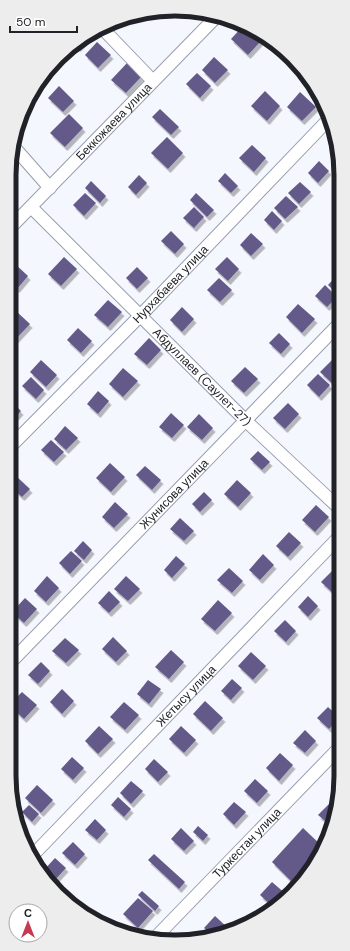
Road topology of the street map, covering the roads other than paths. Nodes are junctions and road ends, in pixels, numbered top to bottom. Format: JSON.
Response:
{"nodes":[{"id":1,"x":213,"y":20,"type":"edge"},
{"id":2,"x":106,"y":32,"type":"edge"},
{"id":3,"x":154,"y":81,"type":"junction"},
{"id":4,"x":325,"y":123,"type":"edge"},
{"id":5,"x":18,"y":151,"type":"edge"},
{"id":6,"x":50,"y":188,"type":"junction"},
{"id":7,"x":31,"y":207,"type":"junction"},
{"id":8,"x":16,"y":222,"type":"edge"},
{"id":9,"x":140,"y":316,"type":"junction"},
{"id":10,"x":334,"y":329,"type":"edge"},
{"id":11,"x":246,"y":421,"type":"junction"},
{"id":12,"x":16,"y":441,"type":"edge"},
{"id":13,"x":334,"y":504,"type":"edge"},
{"id":14,"x":334,"y":542,"type":"edge"},
{"id":15,"x":16,"y":657,"type":"edge"},
{"id":16,"x":334,"y":753,"type":"edge"},
{"id":17,"x":35,"y":853,"type":"edge"},
{"id":18,"x":158,"y":934,"type":"edge"}],
"edges":[{"from":1,"to":3,"type":"street","name":"Беккожаева улица"},
{"from":2,"to":3,"type":"street"},
{"from":3,"to":6,"type":"street","name":"Беккожаева улица"},
{"from":4,"to":9,"type":"street","name":"Нурхабаева улица"},
{"from":5,"to":6,"type":"street"},
{"from":6,"to":7,"type":"street","name":"Беккожаева улица"},
{"from":7,"to":8,"type":"street","name":"Беккожаева улица"},
{"from":7,"to":9,"type":"street","name":"Абдуллаев (Саулет-27)"},
{"from":9,"to":11,"type":"street","name":"Абдуллаев (Саулет-27)"},
{"from":9,"to":12,"type":"street","name":"Нурхабаева улица"},
{"from":10,"to":11,"type":"street","name":"Жунисова улица"},
{"from":11,"to":13,"type":"street","name":"Абдуллаев (Саулет-27)"},
{"from":11,"to":15,"type":"street","name":"Жунисова улица"},
{"from":14,"to":17,"type":"street","name":"Жетысу улица"},
{"from":16,"to":18,"type":"street","name":"Туркестан улица"}]}
